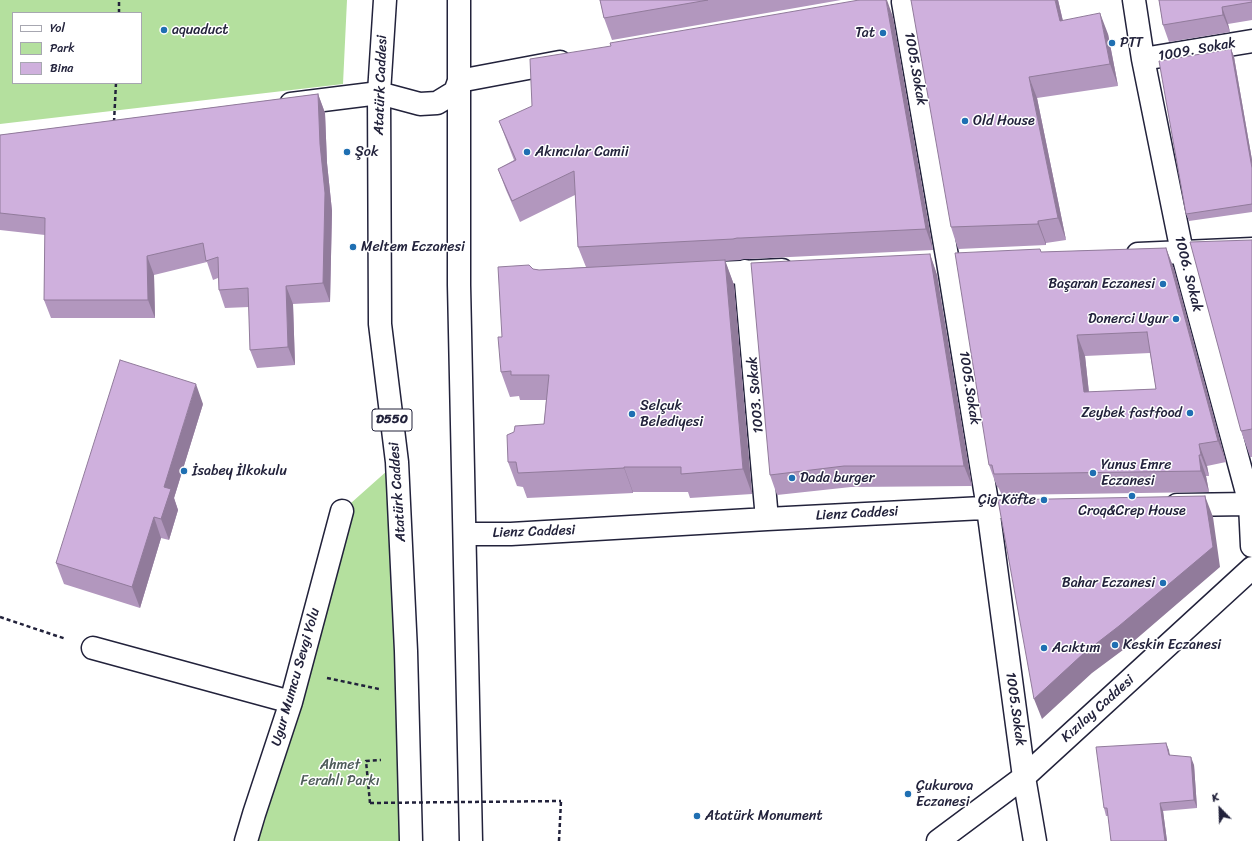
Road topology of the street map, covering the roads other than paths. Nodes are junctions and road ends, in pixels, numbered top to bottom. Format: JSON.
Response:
{"nodes":[{"id":1,"x":385,"y":0,"type":"edge"},
{"id":2,"x":459,"y":0,"type":"edge"},
{"id":3,"x":1134,"y":0,"type":"edge"},
{"id":4,"x":910,"y":1,"type":"edge"},
{"id":5,"x":880,"y":6,"type":"edge"},
{"id":6,"x":1252,"y":41,"type":"edge"},
{"id":7,"x":576,"y":59,"type":"edge"},
{"id":8,"x":1143,"y":59,"type":"junction"},
{"id":9,"x":459,"y":81,"type":"junction"},
{"id":10,"x":379,"y":93,"type":"junction"},
{"id":11,"x":270,"y":107,"type":"edge"},
{"id":12,"x":1252,"y":249,"type":"edge"},
{"id":13,"x":1182,"y":252,"type":"junction"},
{"id":14,"x":1119,"y":255,"type":"edge"},
{"id":15,"x":971,"y":261,"type":"edge"},
{"id":16,"x":948,"y":262,"type":"junction"},
{"id":17,"x":925,"y":263,"type":"edge"},
{"id":18,"x":800,"y":269,"type":"edge"},
{"id":19,"x":745,"y":271,"type":"junction"},
{"id":20,"x":682,"y":275,"type":"edge"},
{"id":21,"x":1250,"y":504,"type":"junction"},
{"id":22,"x":1155,"y":505,"type":"edge"},
{"id":23,"x":1020,"y":507,"type":"edge"},
{"id":24,"x":988,"y":508,"type":"junction"},
{"id":25,"x":342,"y":511,"type":"dead end"},
{"id":26,"x":767,"y":519,"type":"junction"},
{"id":27,"x":465,"y":534,"type":"junction"},
{"id":28,"x":1252,"y":546,"type":"edge"},
{"id":29,"x":1252,"y":568,"type":"edge"},
{"id":30,"x":93,"y":648,"type":"road end"},
{"id":31,"x":291,"y":702,"type":"junction"},
{"id":32,"x":1024,"y":777,"type":"junction"},
{"id":33,"x":246,"y":841,"type":"edge"},
{"id":34,"x":411,"y":841,"type":"edge"},
{"id":35,"x":471,"y":841,"type":"edge"},
{"id":36,"x":938,"y":841,"type":"edge"},
{"id":37,"x":1035,"y":841,"type":"edge"}],
"edges":[{"from":1,"to":10,"type":"main road","name":"Atatürk Caddesi","number":"D550"},
{"from":2,"to":9,"type":"main road"},
{"from":3,"to":8,"type":"main road","name":"1006. Sokak"},
{"from":4,"to":5,"type":"main road"},
{"from":4,"to":16,"type":"main road","name":"1005.Sokak"},
{"from":6,"to":8,"type":"main road","name":"1009. Sokak"},
{"from":7,"to":9,"type":"main road"},
{"from":8,"to":13,"type":"main road","name":"1006. Sokak"},
{"from":9,"to":10,"type":"main road"},
{"from":9,"to":27,"type":"main road"},
{"from":10,"to":11,"type":"main road"},
{"from":10,"to":34,"type":"main road","name":"Atatürk Caddesi","number":"D550"},
{"from":12,"to":13,"type":"main road"},
{"from":13,"to":14,"type":"main road"},
{"from":13,"to":21,"type":"main road","name":"1006. Sokak"},
{"from":15,"to":16,"type":"main road"},
{"from":16,"to":17,"type":"main road"},
{"from":16,"to":24,"type":"main road","name":"1005.Sokak"},
{"from":18,"to":19,"type":"main road"},
{"from":19,"to":20,"type":"main road"},
{"from":19,"to":26,"type":"main road","name":"1003. Sokak"},
{"from":21,"to":22,"type":"main road"},
{"from":21,"to":28,"type":"main road","name":"1006. Sokak"},
{"from":23,"to":24,"type":"main road","name":"Lienz Caddesi"},
{"from":24,"to":26,"type":"main road","name":"Lienz Caddesi"},
{"from":24,"to":32,"type":"main road","name":"1005.Sokak"},
{"from":25,"to":31,"type":"main road","name":"Ugur Mumcu Sevgi Yolu"},
{"from":26,"to":27,"type":"main road","name":"Lienz Caddesi"},
{"from":27,"to":35,"type":"main road"},
{"from":29,"to":32,"type":"main road","name":"Kızılay Caddesi"},
{"from":30,"to":31,"type":"main road"},
{"from":31,"to":33,"type":"main road","name":"Ugur Mumcu Sevgi Yolu"},
{"from":32,"to":36,"type":"main road","name":"Kızılay Caddesi"},
{"from":32,"to":37,"type":"main road","name":"1005.Sokak"}]}
